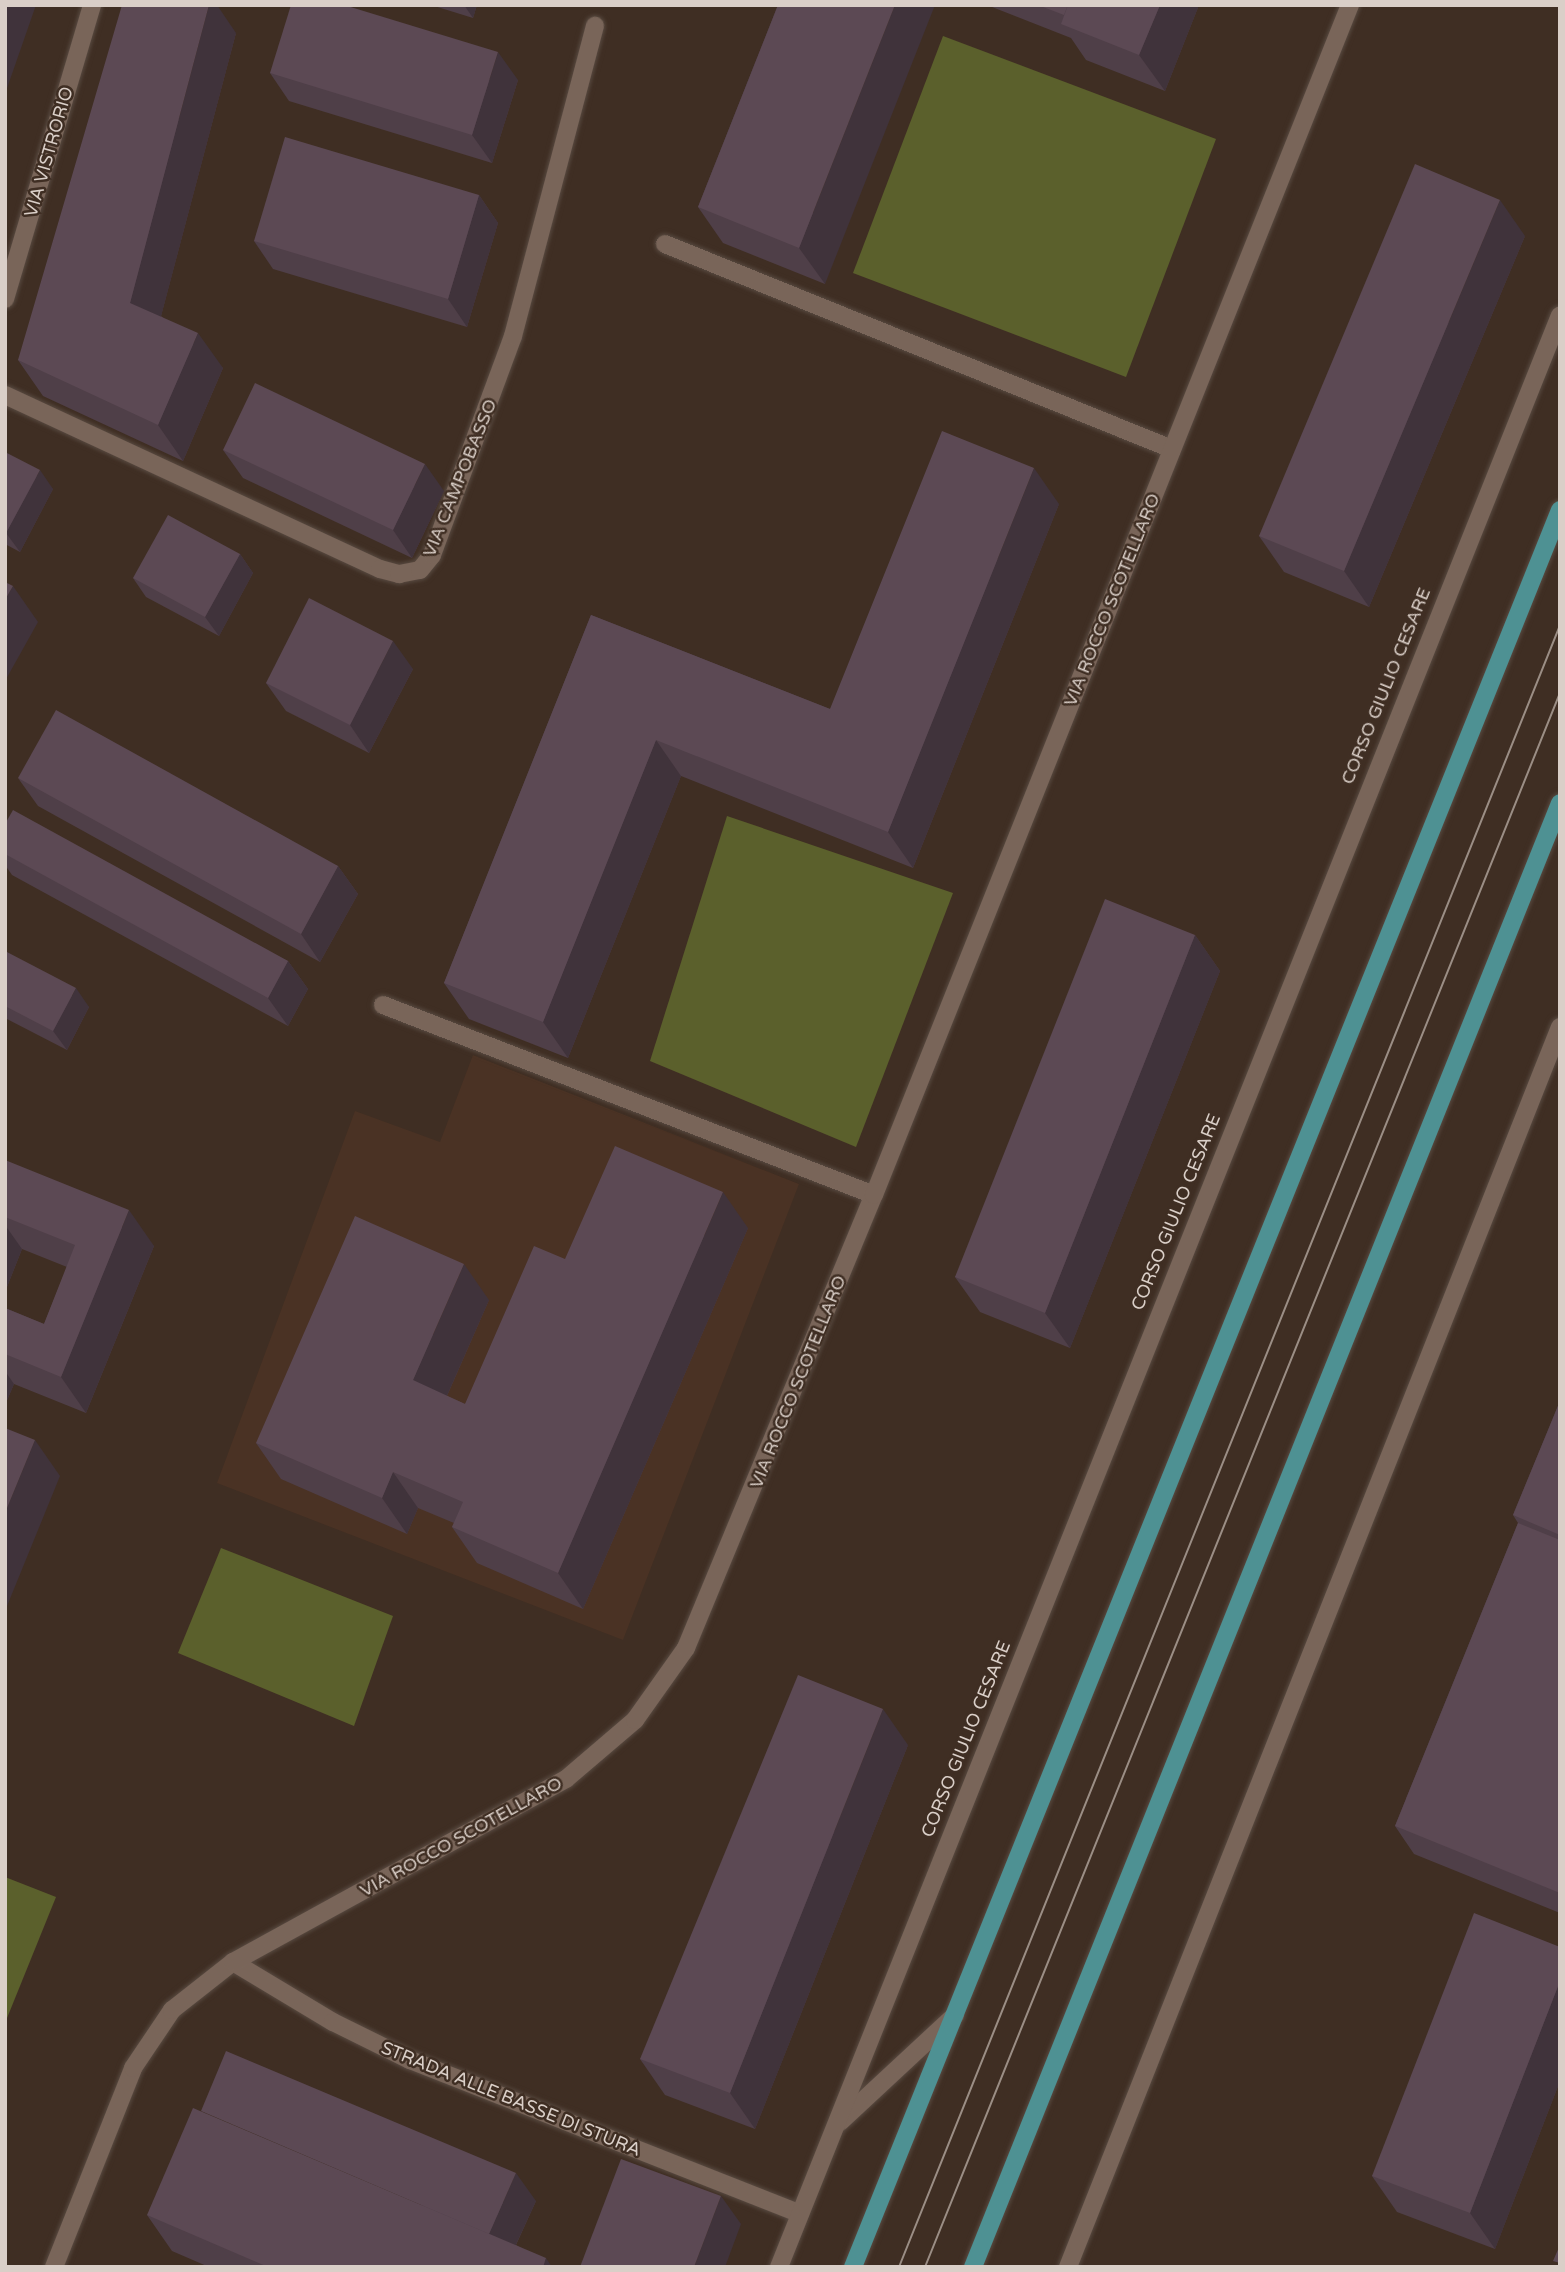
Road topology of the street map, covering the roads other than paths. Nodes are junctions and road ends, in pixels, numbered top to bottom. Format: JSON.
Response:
{"nodes":[{"id":1,"x":92,"y":5,"type":"edge"},
{"id":2,"x":1350,"y":5,"type":"edge"},
{"id":3,"x":594,"y":26,"type":"dead end"},
{"id":4,"x":665,"y":244,"type":"dead end"},
{"id":5,"x":5,"y":299,"type":"edge"},
{"id":6,"x":1560,"y":315,"type":"edge"},
{"id":7,"x":5,"y":395,"type":"edge"},
{"id":8,"x":1172,"y":449,"type":"junction"},
{"id":9,"x":1560,"y":510,"type":"edge"},
{"id":10,"x":1560,"y":803,"type":"edge"},
{"id":11,"x":383,"y":1005,"type":"dead end"},
{"id":12,"x":1560,"y":1027,"type":"edge"},
{"id":13,"x":874,"y":1195,"type":"junction"},
{"id":14,"x":233,"y":1962,"type":"junction"},
{"id":15,"x":955,"y":2015,"type":"junction"},
{"id":16,"x":835,"y":2127,"type":"junction"},
{"id":17,"x":800,"y":2214,"type":"junction"},
{"id":18,"x":54,"y":2267,"type":"edge"},
{"id":19,"x":779,"y":2267,"type":"edge"},
{"id":20,"x":853,"y":2267,"type":"edge"},
{"id":21,"x":973,"y":2267,"type":"edge"},
{"id":22,"x":1068,"y":2267,"type":"edge"}],
"edges":[{"from":1,"to":5,"type":"street","name":"VIA VISTRORIO"},
{"from":2,"to":8,"type":"street","name":"VIA ROCCO SCOTELLARO"},
{"from":3,"to":7,"type":"street","name":"VIA CAMPOBASSO"},
{"from":4,"to":8,"type":"street"},
{"from":6,"to":16,"type":"street","name":"CORSO GIULIO CESARE"},
{"from":8,"to":13,"type":"street","name":"VIA ROCCO SCOTELLARO"},
{"from":9,"to":15,"type":"main road","name":"CORSO GIULIO CESARE"},
{"from":10,"to":21,"type":"main road"},
{"from":11,"to":13,"type":"street"},
{"from":12,"to":22,"type":"street"},
{"from":13,"to":14,"type":"street","name":"VIA ROCCO SCOTELLARO"},
{"from":14,"to":17,"type":"street","name":"STRADA ALLE BASSE DI STURA"},
{"from":14,"to":18,"type":"street","name":"VIA ROCCO SCOTELLARO"},
{"from":15,"to":16,"type":"street","name":"CORSO GIULIO CESARE"},
{"from":15,"to":20,"type":"main road","name":"CORSO GIULIO CESARE"},
{"from":16,"to":17,"type":"street","name":"CORSO GIULIO CESARE"},
{"from":17,"to":19,"type":"street","name":"CORSO GIULIO CESARE"}]}
